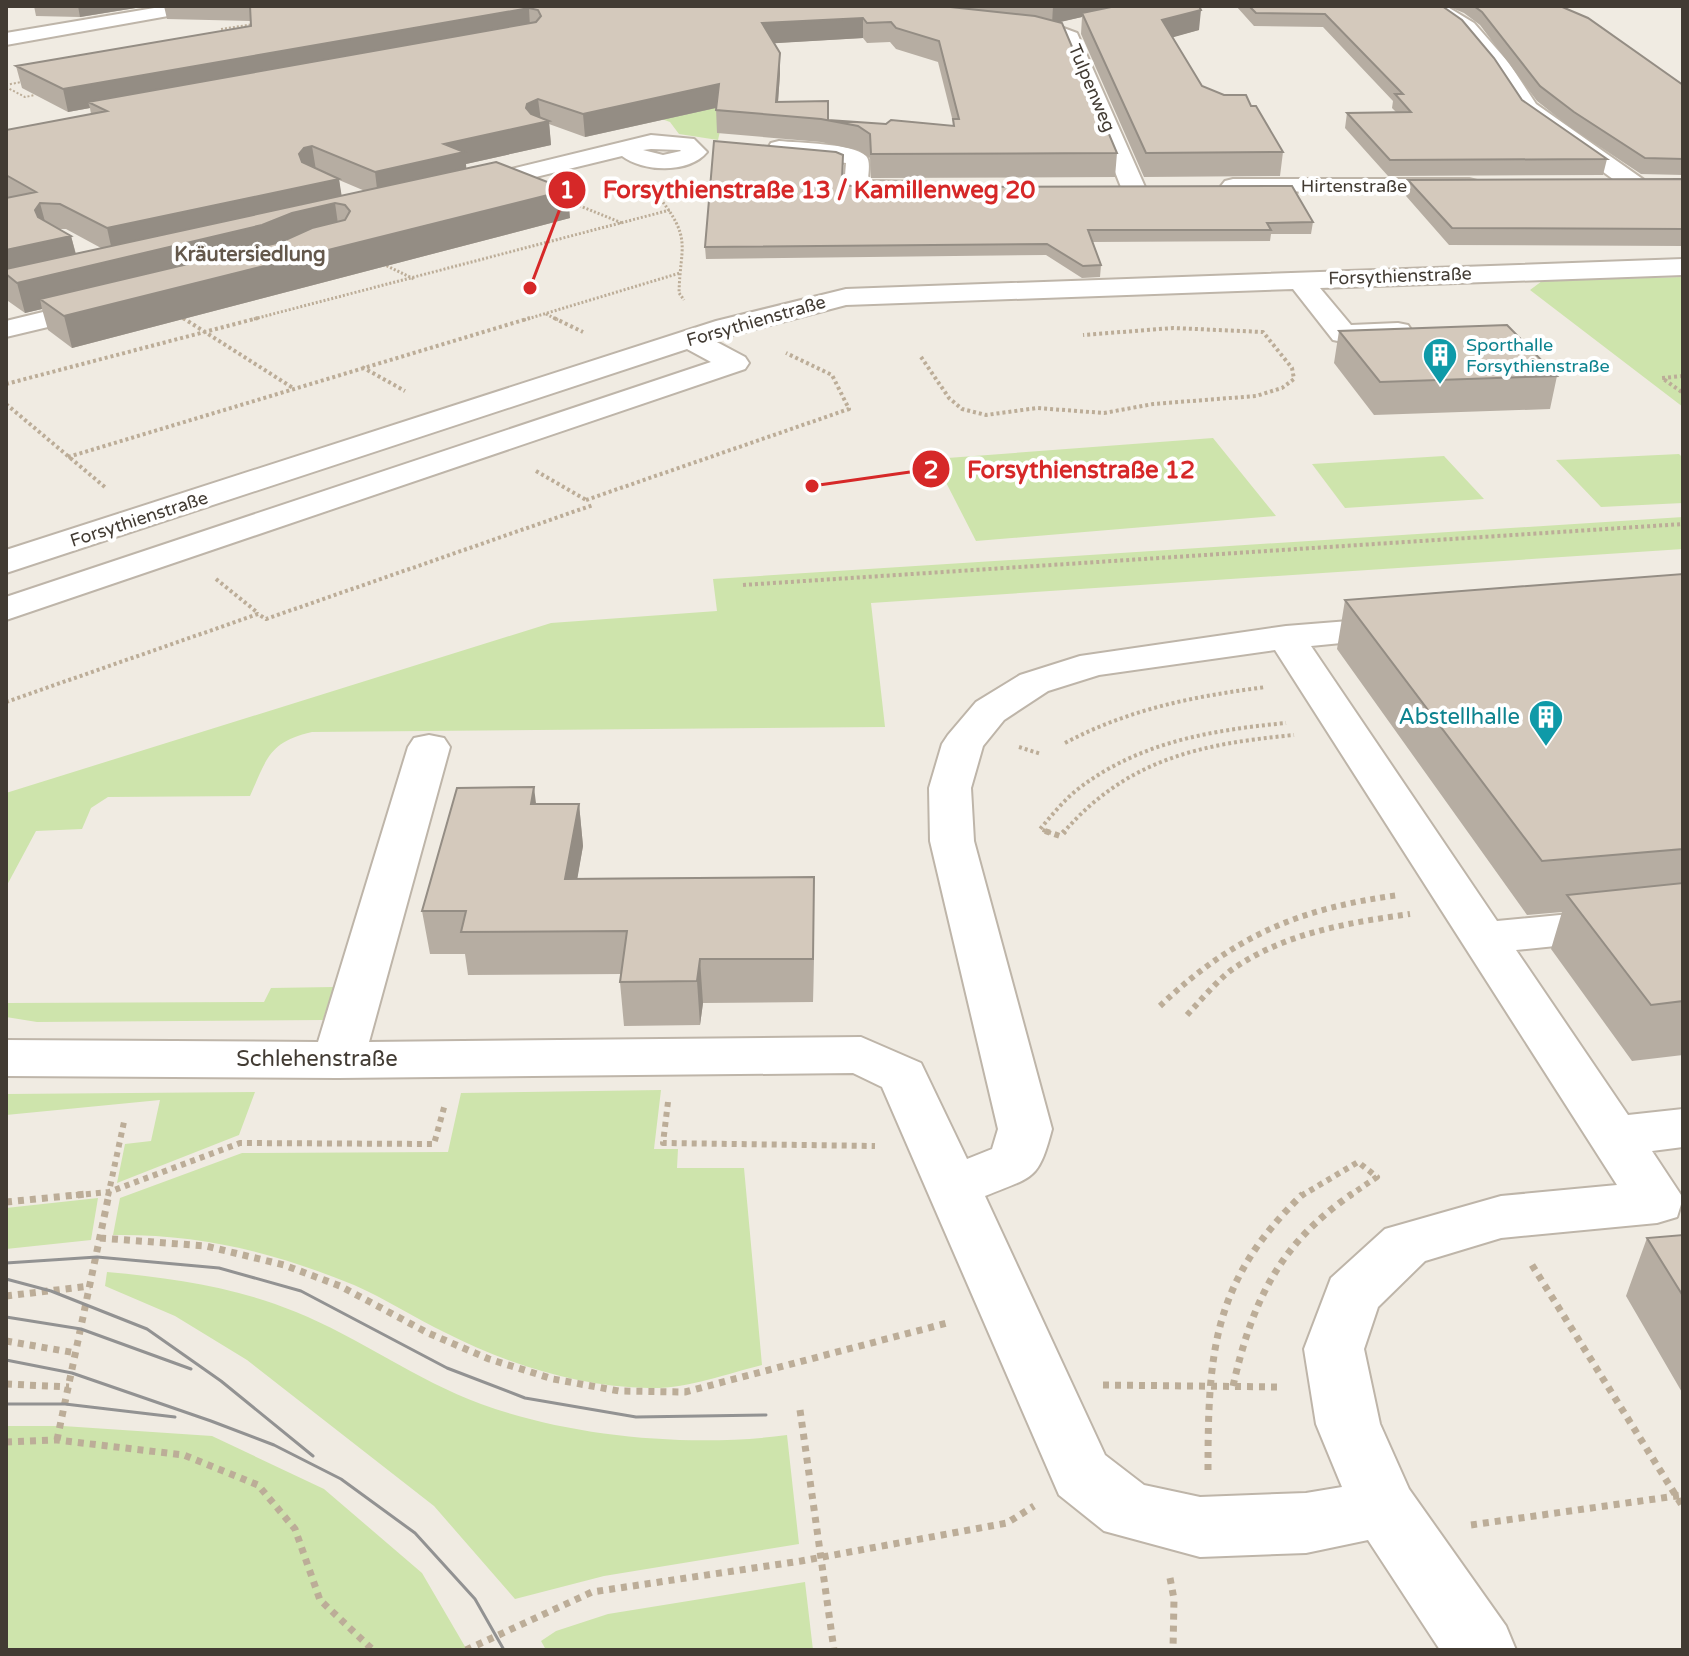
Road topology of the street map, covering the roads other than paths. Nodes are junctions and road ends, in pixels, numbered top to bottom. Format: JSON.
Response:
{"nodes":[{"id":1,"x":196,"y":6,"type":"edge"},
{"id":2,"x":1434,"y":6,"type":"edge"},
{"id":3,"x":986,"y":23,"type":"edge"},
{"id":4,"x":6,"y":39,"type":"edge"},
{"id":5,"x":567,"y":140,"type":"edge"},
{"id":6,"x":750,"y":146,"type":"edge"},
{"id":7,"x":633,"y":149,"type":"dead end"},
{"id":8,"x":595,"y":158,"type":"junction"},
{"id":9,"x":511,"y":177,"type":"junction"},
{"id":10,"x":1495,"y":186,"type":"edge"},
{"id":11,"x":1605,"y":186,"type":"edge"},
{"id":12,"x":933,"y":187,"type":"edge"},
{"id":13,"x":1103,"y":187,"type":"edge"},
{"id":14,"x":1212,"y":187,"type":"edge"},
{"id":15,"x":436,"y":194,"type":"edge"},
{"id":16,"x":454,"y":213,"type":"edge"},
{"id":17,"x":1683,"y":267,"type":"edge"},
{"id":18,"x":1299,"y":279,"type":"junction"},
{"id":19,"x":1189,"y":283,"type":"junction"},
{"id":20,"x":876,"y":294,"type":"junction"},
{"id":21,"x":145,"y":295,"type":"edge"},
{"id":22,"x":6,"y":329,"type":"edge"},
{"id":23,"x":1410,"y":330,"type":"edge"},
{"id":24,"x":689,"y":339,"type":"junction"},
{"id":25,"x":6,"y":562,"type":"edge"},
{"id":26,"x":6,"y":609,"type":"edge"},
{"id":27,"x":1445,"y":624,"type":"edge"},
{"id":28,"x":1286,"y":637,"type":"junction"},
{"id":29,"x":429,"y":747,"type":"dead end"},
{"id":30,"x":1466,"y":912,"type":"junction"},
{"id":31,"x":1683,"y":918,"type":"edge"},
{"id":32,"x":6,"y":1058,"type":"edge"},
{"id":33,"x":338,"y":1060,"type":"junction"},
{"id":34,"x":1683,"y":1128,"type":"edge"},
{"id":35,"x":1614,"y":1136,"type":"junction"},
{"id":36,"x":944,"y":1167,"type":"junction"},
{"id":37,"x":1393,"y":1522,"type":"junction"},
{"id":38,"x":1481,"y":1650,"type":"edge"}],
"edges":[{"from":1,"to":4,"type":"street"},
{"from":2,"to":11,"type":"street"},
{"from":3,"to":13,"type":"street","name":"Tulpenweg"},
{"from":5,"to":8,"type":"street"},
{"from":6,"to":12,"type":"street"},
{"from":7,"to":8,"type":"street"},
{"from":8,"to":9,"type":"street"},
{"from":9,"to":15,"type":"street"},
{"from":9,"to":16,"type":"street"},
{"from":10,"to":14,"type":"street","name":"Hirtenstraße"},
{"from":17,"to":18,"type":"street","name":"Forsythienstraße"},
{"from":18,"to":19,"type":"street","name":"Forsythienstraße"},
{"from":18,"to":23,"type":"street"},
{"from":19,"to":20,"type":"street","name":"Forsythienstraße"},
{"from":19,"to":20,"type":"street"},
{"from":20,"to":24,"type":"street","name":"Forsythienstraße"},
{"from":21,"to":22,"type":"street"},
{"from":24,"to":25,"type":"street","name":"Forsythienstraße"},
{"from":24,"to":26,"type":"street"},
{"from":27,"to":28,"type":"street"},
{"from":28,"to":30,"type":"street"},
{"from":28,"to":36,"type":"street"},
{"from":29,"to":33,"type":"street"},
{"from":30,"to":31,"type":"street"},
{"from":30,"to":35,"type":"street"},
{"from":32,"to":33,"type":"street","name":"Schlehenstraße"},
{"from":33,"to":36,"type":"street","name":"Schlehenstraße"},
{"from":34,"to":35,"type":"street"},
{"from":35,"to":37,"type":"street"},
{"from":36,"to":37,"type":"street","name":"Schlehenstraße"},
{"from":37,"to":38,"type":"street"}]}
